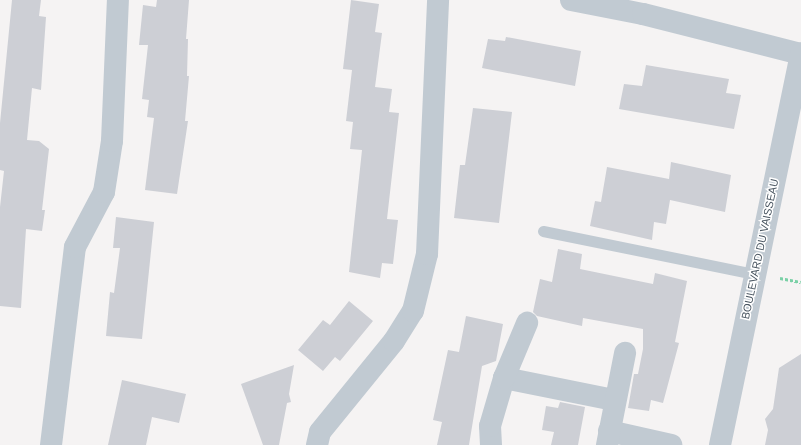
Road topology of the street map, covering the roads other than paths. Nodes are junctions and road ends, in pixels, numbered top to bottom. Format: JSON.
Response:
{"nodes":[{"id":1,"x":118,"y":0,"type":"edge"},
{"id":2,"x":438,"y":0,"type":"edge"},
{"id":3,"x":571,"y":0,"type":"edge"},
{"id":4,"x":801,"y":54,"type":"edge"},
{"id":5,"x":543,"y":231,"type":"dead end"},
{"id":6,"x":755,"y":274,"type":"junction"},
{"id":7,"x":527,"y":323,"type":"dead end"},
{"id":8,"x":625,"y":353,"type":"dead end"},
{"id":9,"x":504,"y":378,"type":"junction"},
{"id":10,"x":614,"y":400,"type":"junction"},
{"id":11,"x":608,"y":438,"type":"edge"},
{"id":12,"x":52,"y":445,"type":"edge"},
{"id":13,"x":317,"y":445,"type":"edge"},
{"id":14,"x":491,"y":445,"type":"edge"},
{"id":15,"x":671,"y":445,"type":"edge"},
{"id":16,"x":720,"y":445,"type":"edge"}],
"edges":[{"from":1,"to":12,"type":"street"},
{"from":2,"to":13,"type":"street"},
{"from":3,"to":4,"type":"street"},
{"from":4,"to":6,"type":"street","name":"BOULEVARD DU VAISSEAU"},
{"from":5,"to":6,"type":"lane"},
{"from":6,"to":16,"type":"street","name":"BOULEVARD DU VAISSEAU"},
{"from":7,"to":9,"type":"street"},
{"from":8,"to":10,"type":"street"},
{"from":9,"to":10,"type":"street"},
{"from":9,"to":14,"type":"street"},
{"from":10,"to":11,"type":"street"},
{"from":11,"to":15,"type":"street"}]}
